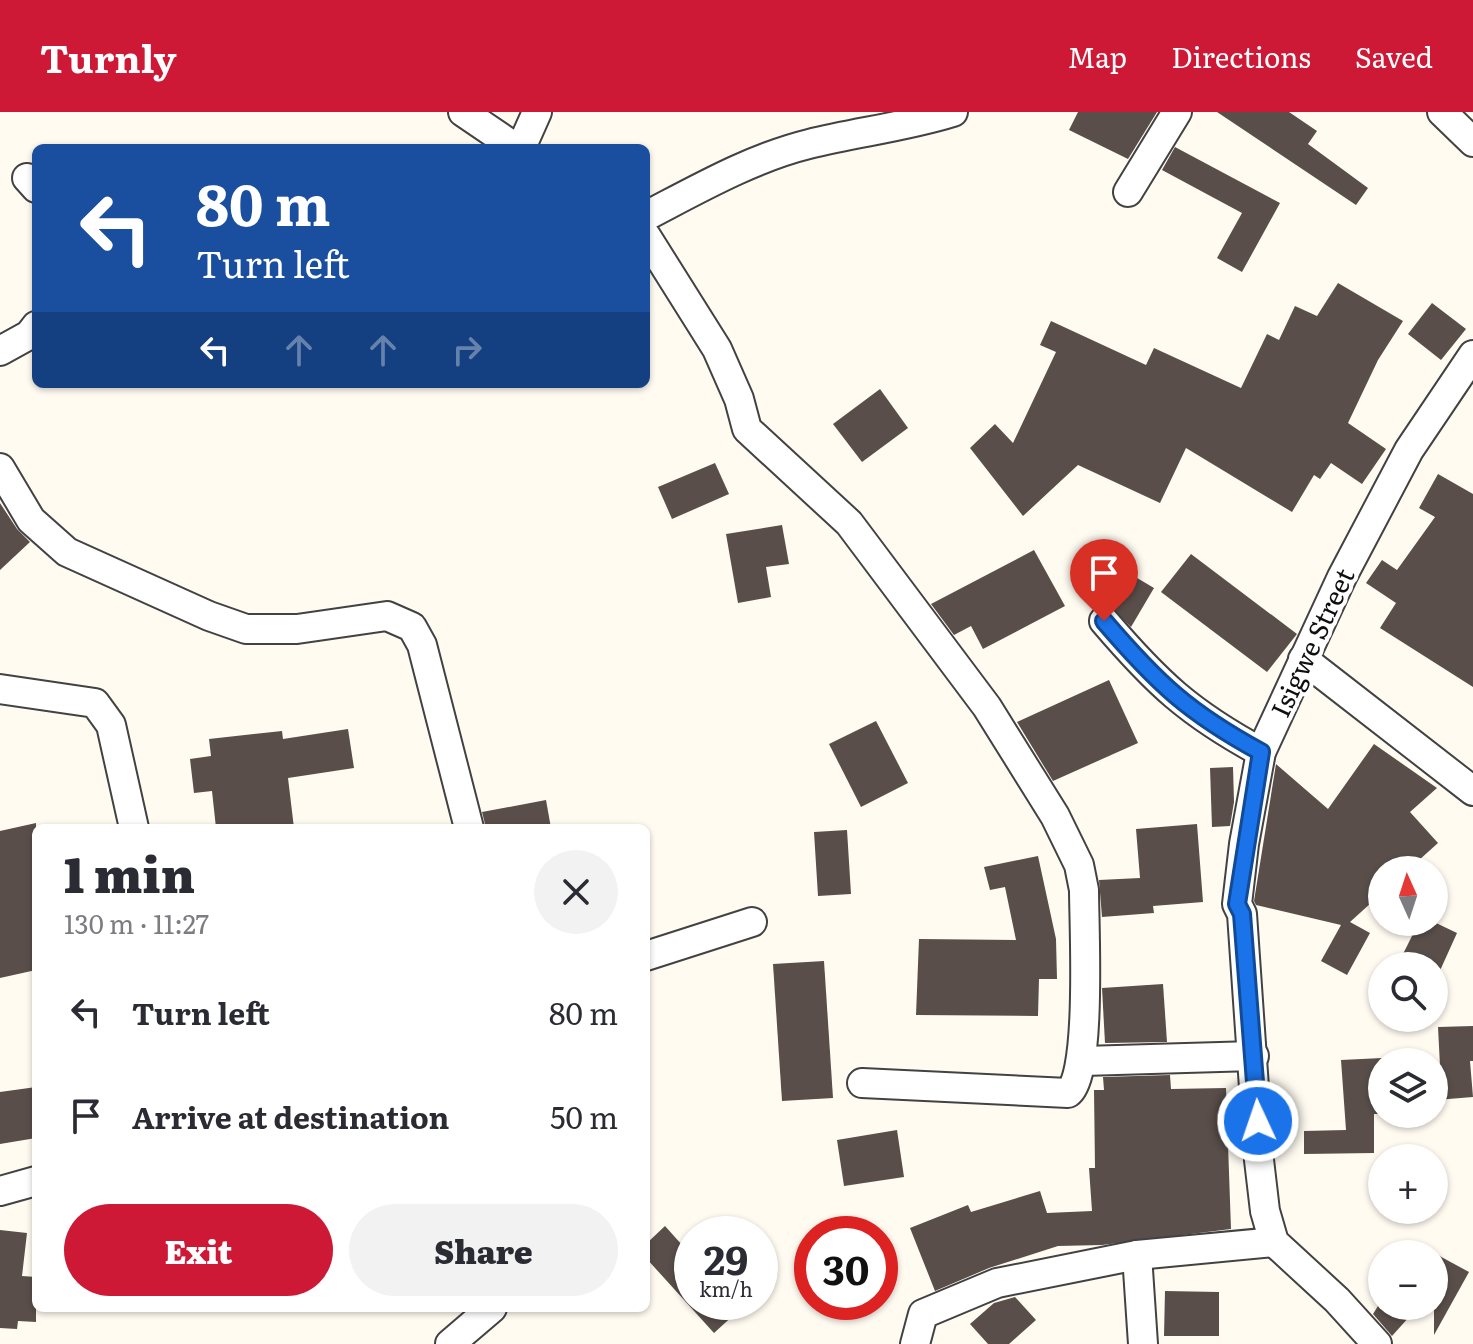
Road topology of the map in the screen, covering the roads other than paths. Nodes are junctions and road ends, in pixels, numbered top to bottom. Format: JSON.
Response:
{"nodes":[{"id":1,"x":463,"y":112,"type":"edge"},
{"id":2,"x":537,"y":112,"type":"edge"},
{"id":3,"x":953,"y":112,"type":"edge"},
{"id":4,"x":1177,"y":112,"type":"edge"},
{"id":5,"x":1442,"y":112,"type":"edge"},
{"id":6,"x":1473,"y":142,"type":"edge"},
{"id":7,"x":513,"y":144,"type":"edge"},
{"id":8,"x":521,"y":144,"type":"edge"},
{"id":9,"x":1128,"y":192,"type":"dead end"},
{"id":10,"x":650,"y":214,"type":"edge"},
{"id":11,"x":650,"y":242,"type":"edge"},
{"id":12,"x":32,"y":331,"type":"edge"},
{"id":13,"x":0,"y":351,"type":"edge"},
{"id":14,"x":1473,"y":355,"type":"edge"},
{"id":15,"x":0,"y":468,"type":"edge"},
{"id":16,"x":1104,"y":621,"type":"dead end"},
{"id":17,"x":1303,"y":659,"type":"junction"},
{"id":18,"x":0,"y":689,"type":"edge"},
{"id":19,"x":1261,"y":752,"type":"junction"},
{"id":20,"x":1473,"y":791,"type":"edge"},
{"id":21,"x":133,"y":824,"type":"edge"},
{"id":22,"x":468,"y":824,"type":"edge"},
{"id":23,"x":752,"y":922,"type":"dead end"},
{"id":24,"x":650,"y":955,"type":"edge"},
{"id":25,"x":1254,"y":1056,"type":"junction"},
{"id":26,"x":1083,"y":1061,"type":"junction"},
{"id":27,"x":862,"y":1083,"type":"dead end"},
{"id":28,"x":32,"y":1182,"type":"edge"},
{"id":29,"x":0,"y":1191,"type":"edge"},
{"id":30,"x":1274,"y":1242,"type":"junction"},
{"id":31,"x":1137,"y":1255,"type":"junction"},
{"id":32,"x":487,"y":1312,"type":"edge"},
{"id":33,"x":450,"y":1344,"type":"edge"},
{"id":34,"x":915,"y":1344,"type":"edge"},
{"id":35,"x":1143,"y":1344,"type":"edge"},
{"id":36,"x":1377,"y":1344,"type":"edge"}],
"edges":[{"from":1,"to":7,"type":"street"},
{"from":2,"to":8,"type":"street"},
{"from":3,"to":10,"type":"street"},
{"from":4,"to":9,"type":"street"},
{"from":5,"to":6,"type":"street"},
{"from":11,"to":26,"type":"street"},
{"from":12,"to":13,"type":"street"},
{"from":14,"to":17,"type":"street","name":"Isigwe Street"},
{"from":15,"to":22,"type":"street"},
{"from":16,"to":19,"type":"street"},
{"from":17,"to":19,"type":"street","name":"Isigwe Street"},
{"from":17,"to":20,"type":"street"},
{"from":18,"to":21,"type":"street"},
{"from":19,"to":25,"type":"street","name":"Isigwe Street"},
{"from":23,"to":24,"type":"street"},
{"from":25,"to":26,"type":"street"},
{"from":25,"to":30,"type":"street","name":"Isigwe Street"},
{"from":26,"to":27,"type":"street"},
{"from":28,"to":29,"type":"street"},
{"from":30,"to":31,"type":"street"},
{"from":30,"to":36,"type":"street"},
{"from":31,"to":34,"type":"street"},
{"from":31,"to":35,"type":"street"},
{"from":32,"to":33,"type":"street"}]}
